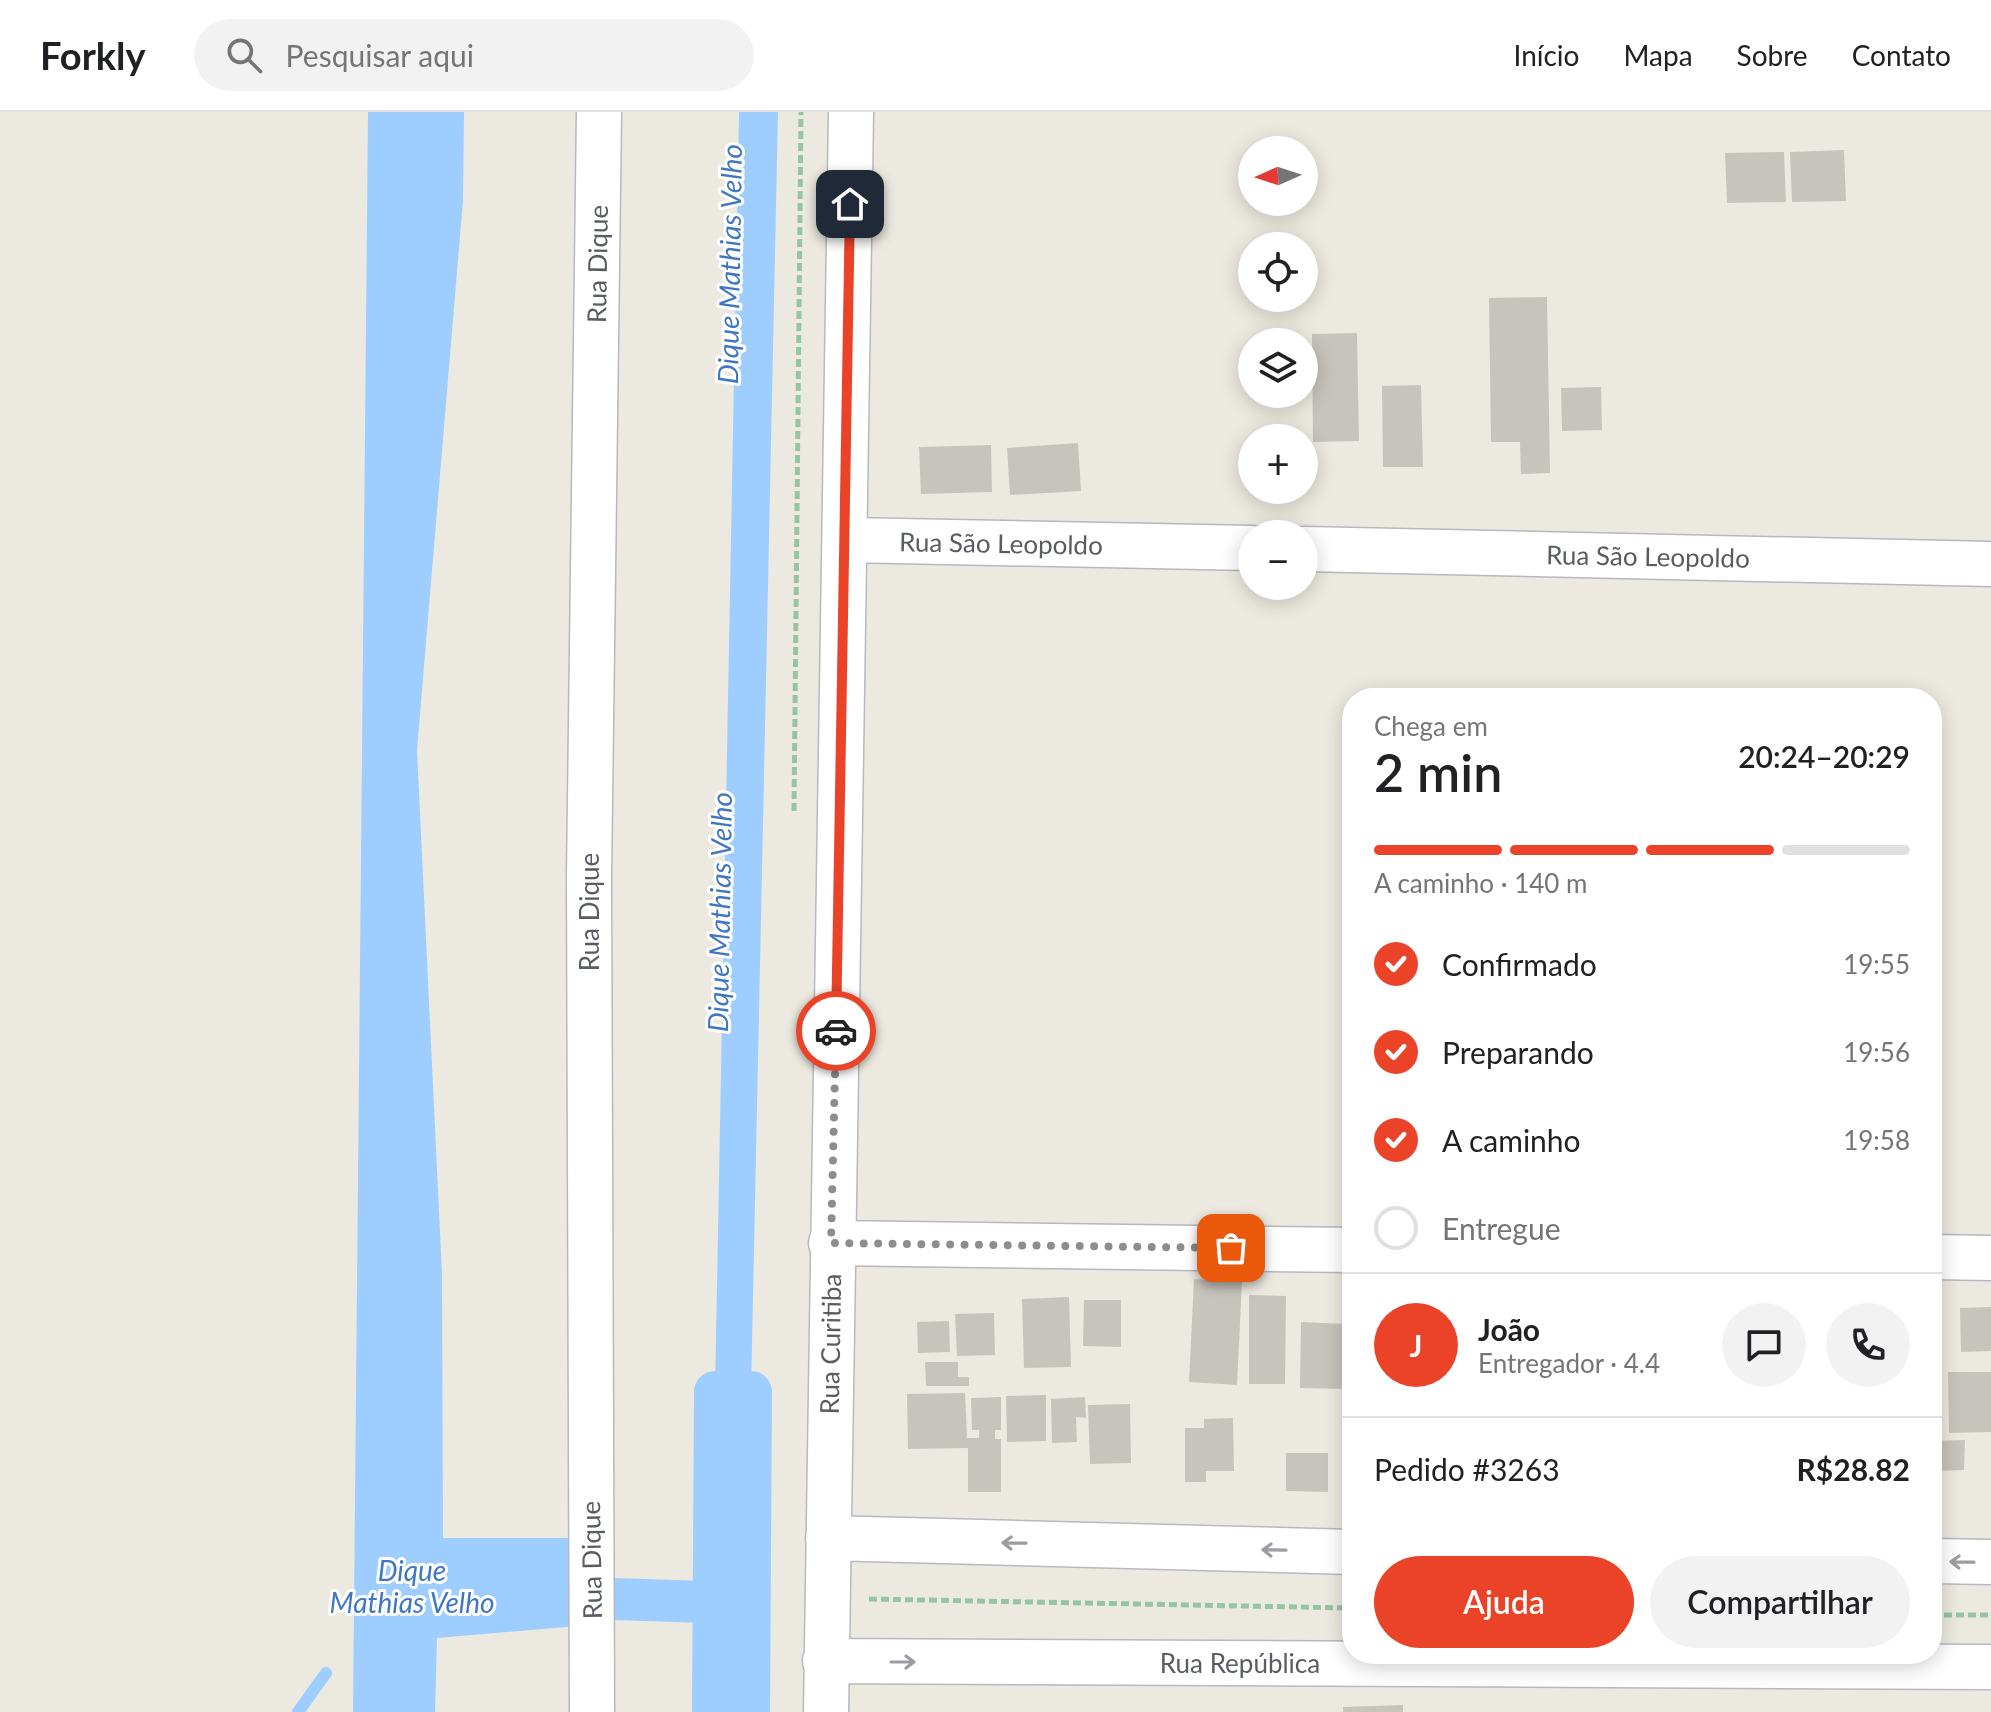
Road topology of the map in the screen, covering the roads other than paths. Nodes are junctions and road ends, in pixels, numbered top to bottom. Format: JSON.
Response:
{"nodes":[{"id":1,"x":599,"y":112,"type":"edge"},
{"id":2,"x":851,"y":112,"type":"edge"},
{"id":3,"x":847,"y":540,"type":"junction"},
{"id":4,"x":1238,"y":548,"type":"edge"},
{"id":5,"x":1318,"y":549,"type":"edge"},
{"id":6,"x":1991,"y":564,"type":"edge"},
{"id":7,"x":831,"y":1243,"type":"junction"},
{"id":8,"x":1342,"y":1250,"type":"edge"},
{"id":9,"x":1942,"y":1257,"type":"edge"},
{"id":10,"x":1991,"y":1258,"type":"edge"},
{"id":11,"x":828,"y":1538,"type":"junction"},
{"id":12,"x":1342,"y":1552,"type":"edge"},
{"id":13,"x":1942,"y":1561,"type":"edge"},
{"id":14,"x":1991,"y":1562,"type":"edge"},
{"id":15,"x":1342,"y":1660,"type":"edge"},
{"id":16,"x":825,"y":1661,"type":"junction"},
{"id":17,"x":1890,"y":1664,"type":"edge"},
{"id":18,"x":1991,"y":1667,"type":"edge"},
{"id":19,"x":592,"y":1712,"type":"edge"},
{"id":20,"x":826,"y":1712,"type":"edge"}],
"edges":[{"from":1,"to":19,"type":"street","name":"Rua Dique"},
{"from":2,"to":3,"type":"street","name":"Rua Curitiba"},
{"from":3,"to":4,"type":"street","name":"Rua São Leopoldo"},
{"from":3,"to":7,"type":"street","name":"Rua Curitiba"},
{"from":5,"to":6,"type":"street","name":"Rua São Leopoldo"},
{"from":7,"to":8,"type":"street"},
{"from":7,"to":11,"type":"street","name":"Rua Curitiba"},
{"from":9,"to":10,"type":"street"},
{"from":12,"to":11,"type":"street","one_way":true},
{"from":11,"to":16,"type":"street","name":"Rua Curitiba"},
{"from":14,"to":13,"type":"street","one_way":true},
{"from":16,"to":15,"type":"street","name":"Rua República","one_way":true},
{"from":16,"to":20,"type":"street","name":"Rua Curitiba"},
{"from":17,"to":18,"type":"street","name":"Rua República"}]}
